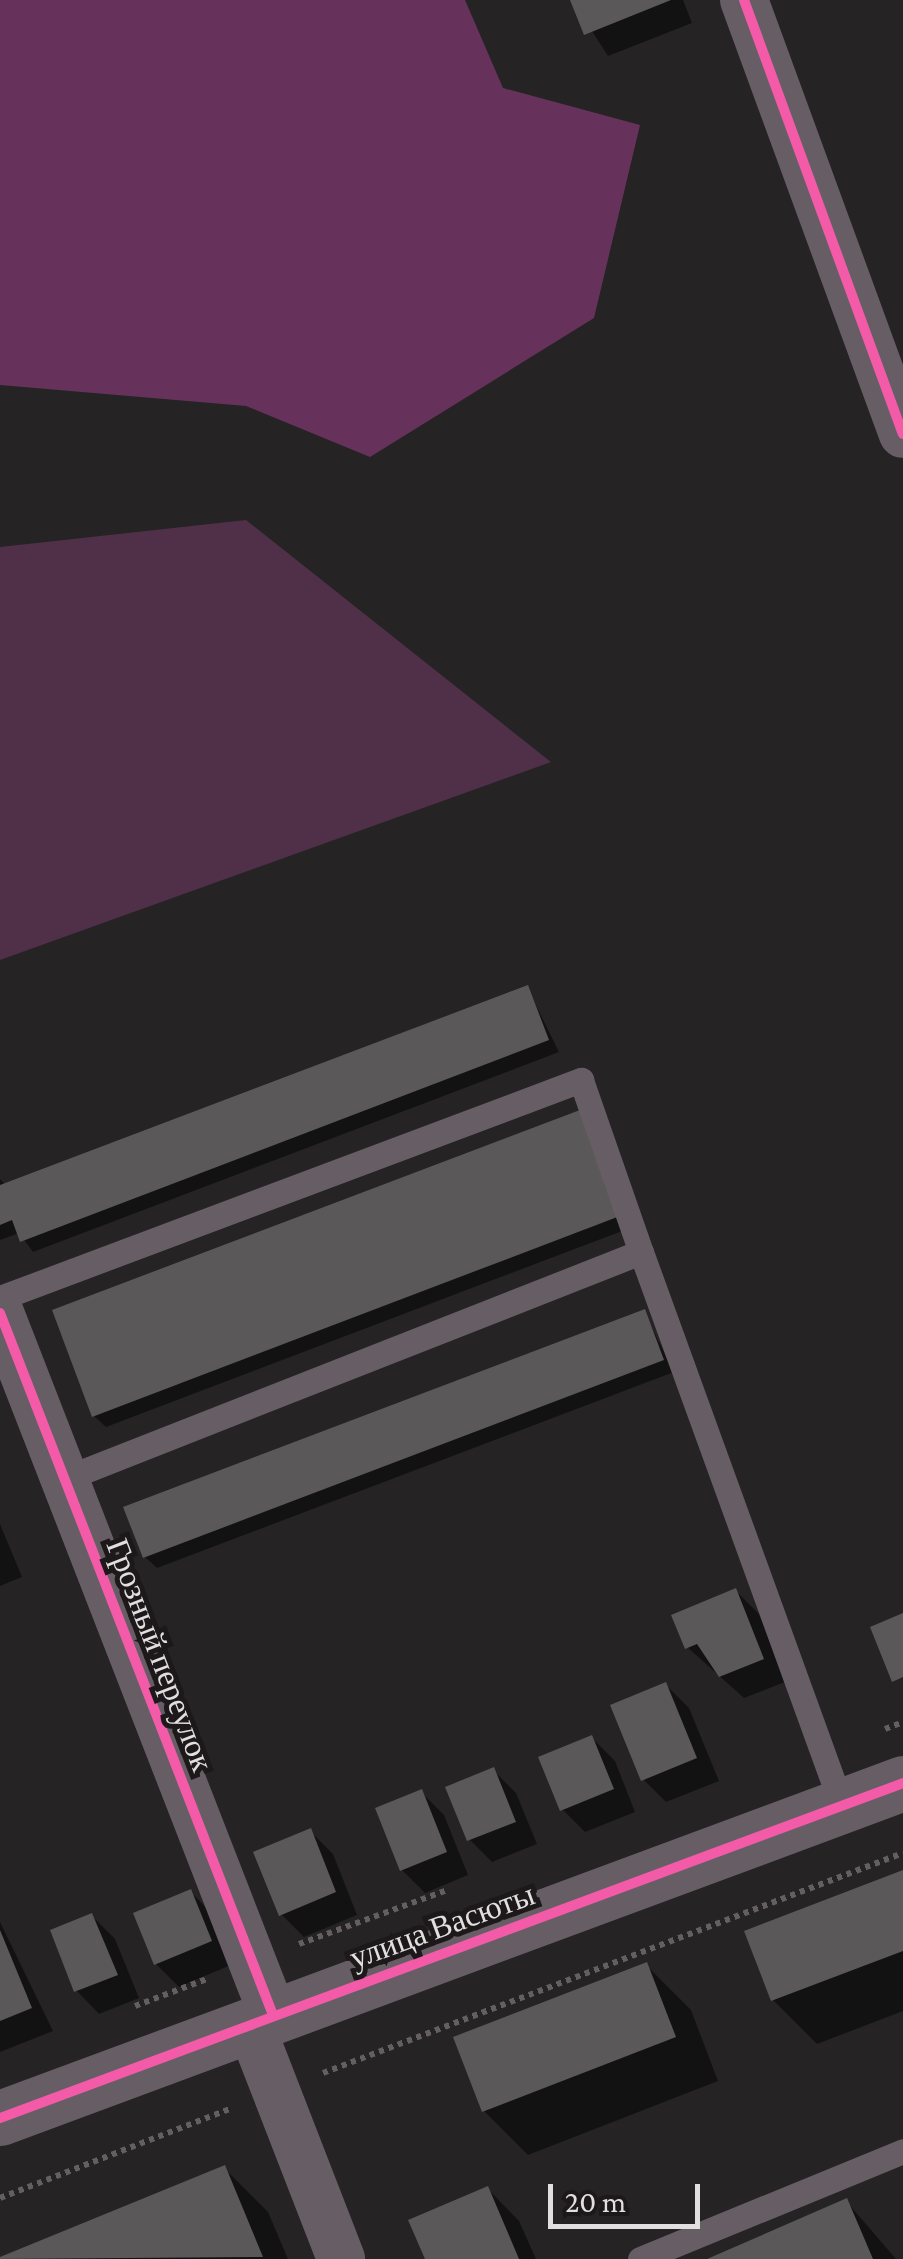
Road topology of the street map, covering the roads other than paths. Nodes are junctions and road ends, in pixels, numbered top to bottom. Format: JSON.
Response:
{"nodes":[{"id":1,"x":744,"y":0,"type":"edge"},
{"id":2,"x":903,"y":434,"type":"edge"},
{"id":3,"x":641,"y":1252,"type":"junction"},
{"id":4,"x":0,"y":1298,"type":"edge"},
{"id":5,"x":0,"y":1313,"type":"edge"},
{"id":6,"x":64,"y":1479,"type":"junction"},
{"id":7,"x":903,"y":1783,"type":"edge"},
{"id":8,"x":842,"y":1806,"type":"junction"},
{"id":9,"x":262,"y":2019,"type":"junction"},
{"id":10,"x":0,"y":2118,"type":"edge"},
{"id":11,"x":903,"y":2150,"type":"edge"},
{"id":12,"x":341,"y":2259,"type":"edge"},
{"id":13,"x":640,"y":2259,"type":"edge"}],
"edges":[{"from":1,"to":2,"type":"street"},
{"from":3,"to":4,"type":"lane"},
{"from":3,"to":6,"type":"lane"},
{"from":3,"to":8,"type":"lane"},
{"from":5,"to":6,"type":"street","name":"Грозный переулок"},
{"from":6,"to":9,"type":"street","name":"Грозный переулок"},
{"from":7,"to":8,"type":"street","name":"улица Васюты"},
{"from":8,"to":9,"type":"street","name":"улица Васюты"},
{"from":9,"to":10,"type":"street","name":"улица Васюты"},
{"from":9,"to":12,"type":"street","name":"Грозный переулок"},
{"from":11,"to":13,"type":"lane"}]}
